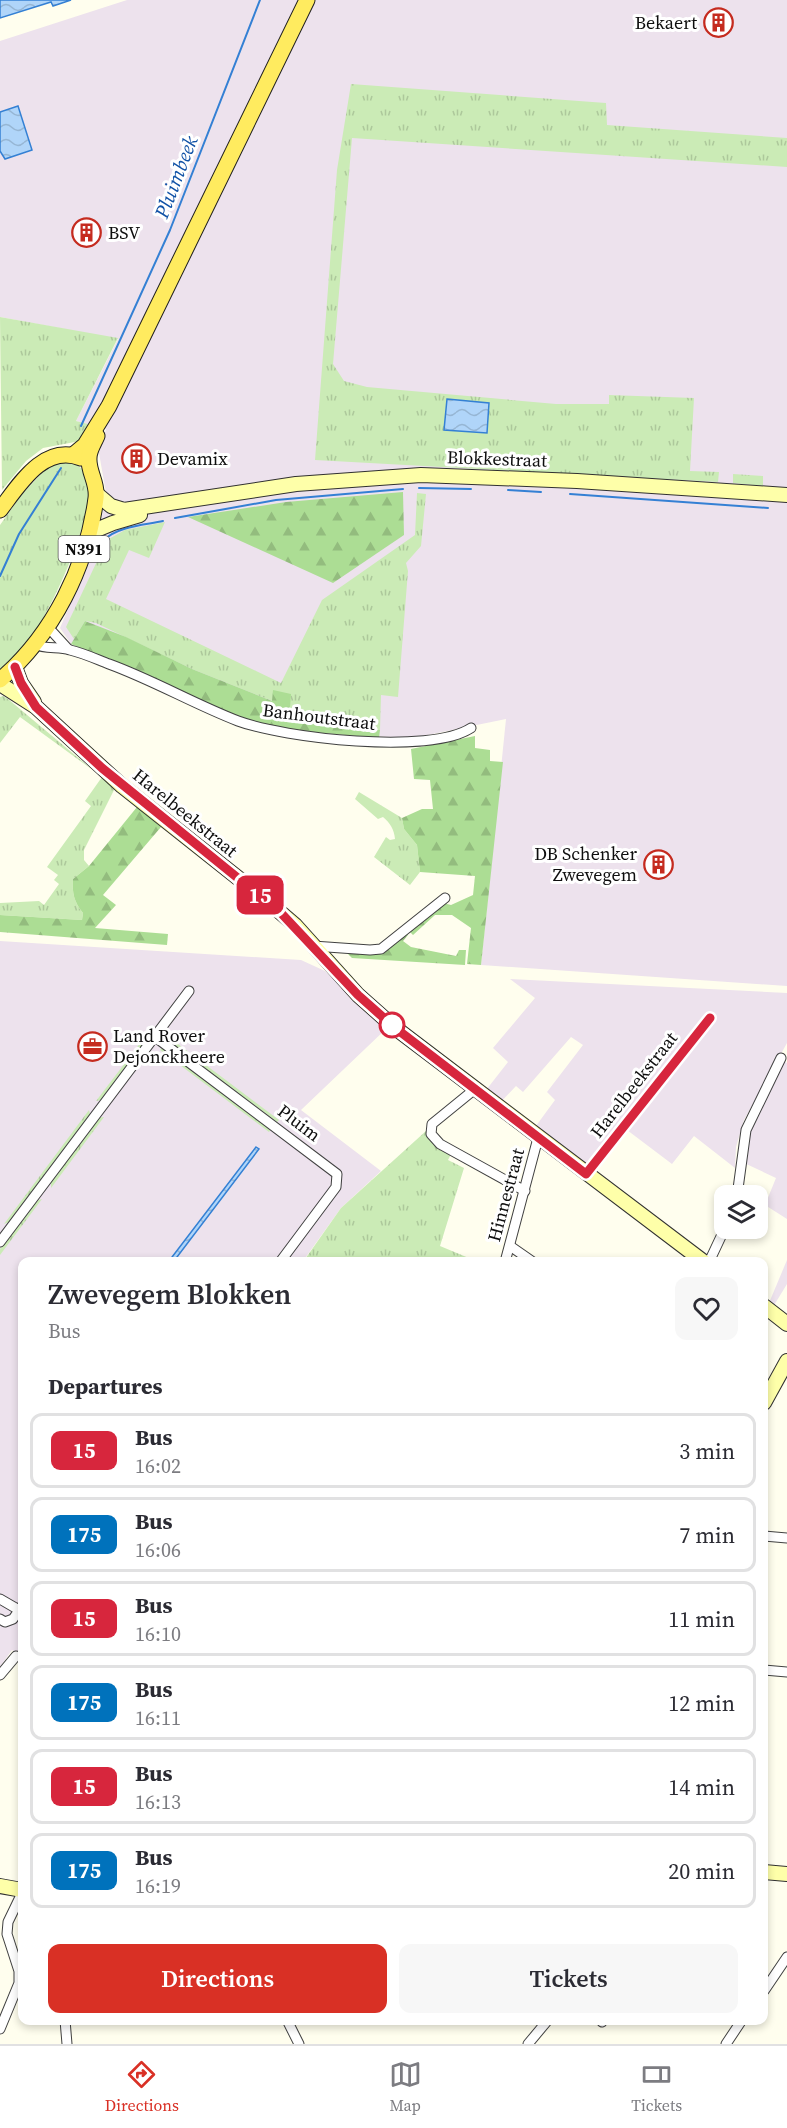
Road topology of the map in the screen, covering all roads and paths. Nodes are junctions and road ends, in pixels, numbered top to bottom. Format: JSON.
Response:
{"nodes":[{"id":1,"x":308,"y":0,"type":"edge"},
{"id":2,"x":109,"y":406,"type":"junction"},
{"id":3,"x":73,"y":455,"type":"junction"},
{"id":4,"x":90,"y":465,"type":"junction"},
{"id":5,"x":97,"y":494,"type":"junction"},
{"id":6,"x":787,"y":495,"type":"edge"},
{"id":7,"x":207,"y":498,"type":"junction"},
{"id":8,"x":3,"y":502,"type":"edge"},
{"id":9,"x":89,"y":533,"type":"junction"},
{"id":10,"x":47,"y":627,"type":"junction"},
{"id":11,"x":34,"y":644,"type":"junction"},
{"id":12,"x":68,"y":649,"type":"junction"},
{"id":13,"x":15,"y":667,"type":"junction"},
{"id":14,"x":0,"y":682,"type":"edge"},
{"id":15,"x":36,"y":707,"type":"junction"},
{"id":16,"x":471,"y":728,"type":"dead end"},
{"id":17,"x":445,"y":898,"type":"dead end"},
{"id":18,"x":313,"y":946,"type":"junction"},
{"id":19,"x":189,"y":991,"type":"dead end"},
{"id":20,"x":710,"y":1018,"type":"dead end"},
{"id":21,"x":154,"y":1035,"type":"junction"},
{"id":22,"x":781,"y":1058,"type":"dead end"},
{"id":23,"x":475,"y":1089,"type":"junction"},
{"id":24,"x":538,"y":1138,"type":"junction"},
{"id":25,"x":586,"y":1174,"type":"junction"},
{"id":26,"x":738,"y":1185,"type":"edge"},
{"id":27,"x":525,"y":1191,"type":"junction"},
{"id":28,"x":720,"y":1239,"type":"edge"},
{"id":29,"x":0,"y":1242,"type":"edge"},
{"id":30,"x":510,"y":1246,"type":"junction"},
{"id":31,"x":284,"y":1257,"type":"edge"},
{"id":32,"x":507,"y":1257,"type":"edge"},
{"id":33,"x":526,"y":1257,"type":"edge"},
{"id":34,"x":697,"y":1257,"type":"edge"},
{"id":35,"x":711,"y":1257,"type":"edge"},
{"id":36,"x":768,"y":1309,"type":"edge"},
{"id":37,"x":787,"y":1324,"type":"edge"},
{"id":38,"x":787,"y":1361,"type":"edge"},
{"id":39,"x":768,"y":1396,"type":"edge"},
{"id":40,"x":768,"y":1536,"type":"edge"},
{"id":41,"x":787,"y":1538,"type":"edge"},
{"id":42,"x":0,"y":1599,"type":"edge"},
{"id":43,"x":18,"y":1607,"type":"edge"},
{"id":44,"x":18,"y":1612,"type":"edge"},
{"id":45,"x":0,"y":1619,"type":"edge"},
{"id":46,"x":16,"y":1656,"type":"dead end"},
{"id":47,"x":768,"y":1670,"type":"edge"},
{"id":48,"x":787,"y":1672,"type":"edge"},
{"id":49,"x":0,"y":1675,"type":"edge"},
{"id":50,"x":768,"y":1872,"type":"edge"},
{"id":51,"x":787,"y":1874,"type":"edge"},
{"id":52,"x":0,"y":1886,"type":"edge"},
{"id":53,"x":18,"y":1891,"type":"edge"},
{"id":54,"x":18,"y":1901,"type":"edge"},
{"id":55,"x":787,"y":1957,"type":"edge"},
{"id":56,"x":18,"y":1968,"type":"edge"},
{"id":57,"x":787,"y":1974,"type":"edge"},
{"id":58,"x":774,"y":1976,"type":"junction"},
{"id":59,"x":768,"y":1985,"type":"edge"},
{"id":60,"x":18,"y":1990,"type":"edge"},
{"id":61,"x":65,"y":2025,"type":"edge"},
{"id":62,"x":290,"y":2025,"type":"edge"},
{"id":63,"x":544,"y":2025,"type":"edge"},
{"id":64,"x":739,"y":2025,"type":"edge"},
{"id":65,"x":0,"y":2030,"type":"edge"},
{"id":66,"x":67,"y":2044,"type":"edge"},
{"id":67,"x":299,"y":2044,"type":"edge"},
{"id":68,"x":528,"y":2044,"type":"edge"},
{"id":69,"x":726,"y":2044,"type":"edge"}],
"edges":[{"from":1,"to":2,"type":"main road","number":"N391"},
{"from":2,"to":3,"type":"main road","number":"N391"},
{"from":2,"to":4,"type":"main road","number":"N391"},
{"from":3,"to":4,"type":"main road"},
{"from":3,"to":8,"type":"main road"},
{"from":4,"to":5,"type":"main road","number":"N391"},
{"from":5,"to":7,"type":"street","name":"Blokkestraat"},
{"from":5,"to":9,"type":"main road","number":"N391"},
{"from":6,"to":7,"type":"street","name":"Blokkestraat"},
{"from":7,"to":9,"type":"street","name":"Blokkestraat"},
{"from":9,"to":10,"type":"main road","number":"N391"},
{"from":10,"to":11,"type":"main road","number":"N391"},
{"from":10,"to":12,"type":"street","name":"Banhoutstraat"},
{"from":11,"to":12,"type":"street","name":"Banhoutstraat"},
{"from":11,"to":13,"type":"main road","number":"N391"},
{"from":12,"to":16,"type":"street","name":"Banhoutstraat"},
{"from":13,"to":14,"type":"main road","number":"N391"},
{"from":13,"to":15,"type":"street","name":"Harelbeekstraat"},
{"from":14,"to":15,"type":"street","name":"Harelbeekstraat"},
{"from":15,"to":18,"type":"street","name":"Harelbeekstraat"},
{"from":17,"to":18,"type":"street"},
{"from":18,"to":23,"type":"street","name":"Harelbeekstraat"},
{"from":19,"to":21,"type":"street"},
{"from":20,"to":25,"type":"street","name":"Harelbeekstraat"},
{"from":21,"to":29,"type":"street"},
{"from":21,"to":31,"type":"street","name":"Pluim"},
{"from":22,"to":26,"type":"street"},
{"from":23,"to":24,"type":"street","name":"Harelbeekstraat"},
{"from":23,"to":27,"type":"street"},
{"from":24,"to":25,"type":"street","name":"Harelbeekstraat"},
{"from":24,"to":27,"type":"street","name":"Hinnestraat"},
{"from":25,"to":34,"type":"street","name":"Harelbeekstraat"},
{"from":27,"to":30,"type":"street","name":"Hinnestraat"},
{"from":28,"to":35,"type":"street"},
{"from":30,"to":32,"type":"street","name":"Hinnestraat"},
{"from":30,"to":33,"type":"street"},
{"from":36,"to":37,"type":"street"},
{"from":38,"to":39,"type":"street"},
{"from":40,"to":41,"type":"street"},
{"from":42,"to":43,"type":"street"},
{"from":44,"to":45,"type":"street"},
{"from":46,"to":49,"type":"street"},
{"from":47,"to":48,"type":"street"},
{"from":50,"to":51,"type":"street"},
{"from":52,"to":53,"type":"street"},
{"from":54,"to":56,"type":"street"},
{"from":55,"to":58,"type":"street"},
{"from":57,"to":58,"type":"street"},
{"from":58,"to":59,"type":"street"},
{"from":60,"to":65,"type":"street"},
{"from":61,"to":66,"type":"street"},
{"from":62,"to":67,"type":"street"},
{"from":63,"to":68,"type":"street"},
{"from":64,"to":69,"type":"street"}]}
